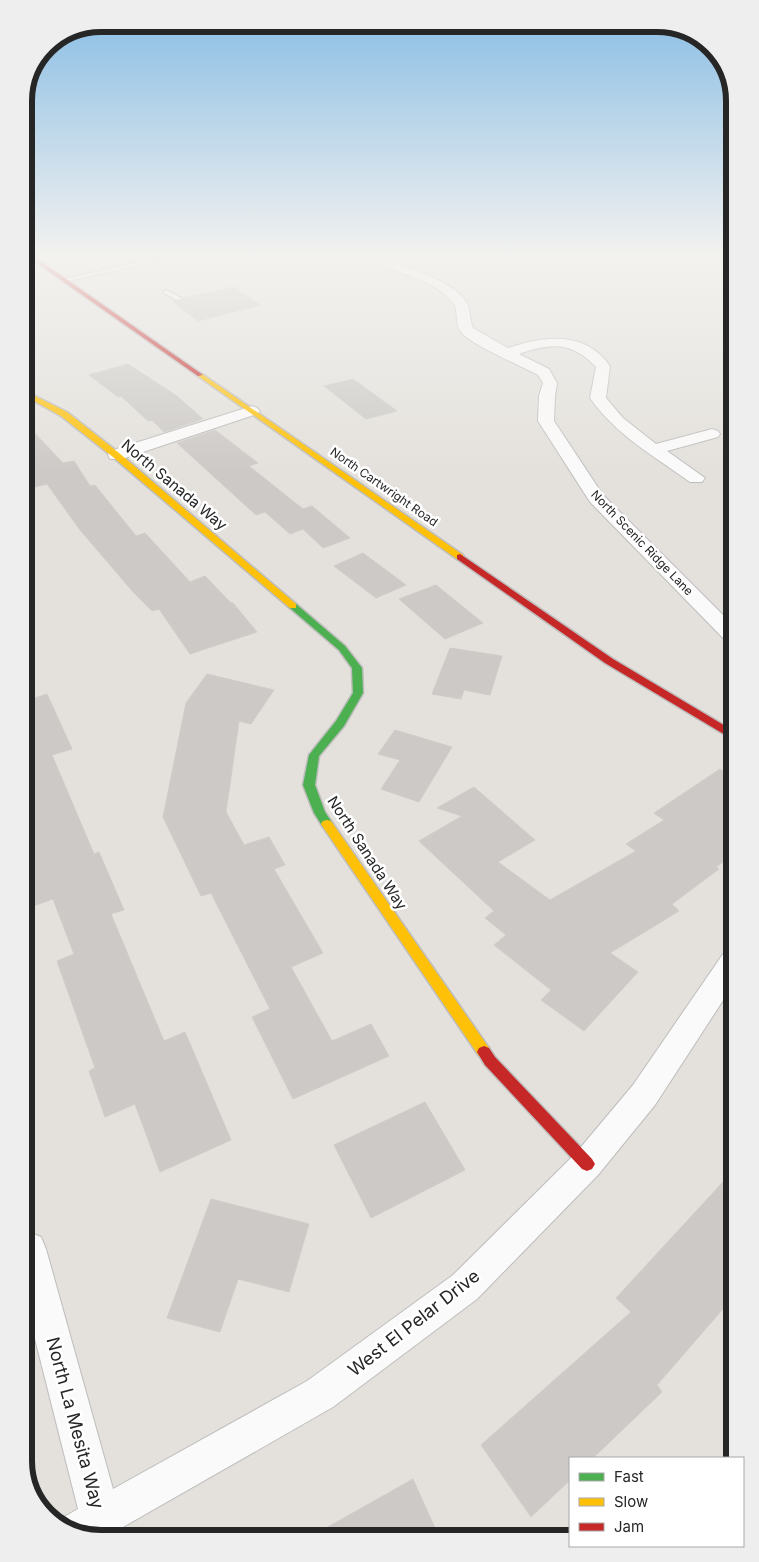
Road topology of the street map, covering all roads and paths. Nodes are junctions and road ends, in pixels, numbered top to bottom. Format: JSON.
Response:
{"nodes":[{"id":1,"x":129,"y":326,"type":"edge"},
{"id":2,"x":466,"y":326,"type":"edge"},
{"id":3,"x":507,"y":353,"type":"junction"},
{"id":4,"x":33,"y":398,"type":"edge"},
{"id":5,"x":252,"y":411,"type":"junction"},
{"id":6,"x":712,"y":434,"type":"dead end"},
{"id":7,"x":656,"y":450,"type":"junction"},
{"id":8,"x":116,"y":455,"type":"junction"},
{"id":9,"x":696,"y":478,"type":"dead end"},
{"id":10,"x":726,"y":630,"type":"edge"},
{"id":11,"x":726,"y":731,"type":"edge"},
{"id":12,"x":726,"y":972,"type":"edge"},
{"id":13,"x":587,"y":1164,"type":"junction"},
{"id":14,"x":32,"y":1262,"type":"edge"},
{"id":15,"x":95,"y":1529,"type":"edge"}],
"edges":[{"from":1,"to":5,"type":"street","name":"North Cartwright Road"},
{"from":2,"to":3,"type":"street","name":"North Scenic Ridge Lane"},
{"from":3,"to":7,"type":"street"},
{"from":3,"to":10,"type":"street","name":"North Scenic Ridge Lane"},
{"from":4,"to":8,"type":"street","name":"North Sanada Way"},
{"from":5,"to":8,"type":"street"},
{"from":5,"to":11,"type":"street","name":"North Cartwright Road"},
{"from":6,"to":7,"type":"street"},
{"from":7,"to":9,"type":"street"},
{"from":8,"to":13,"type":"street","name":"North Sanada Way"},
{"from":12,"to":13,"type":"street","name":"West El Pelar Drive"},
{"from":13,"to":15,"type":"street","name":"West El Pelar Drive"},
{"from":14,"to":15,"type":"street","name":"North La Mesita Way"}]}
